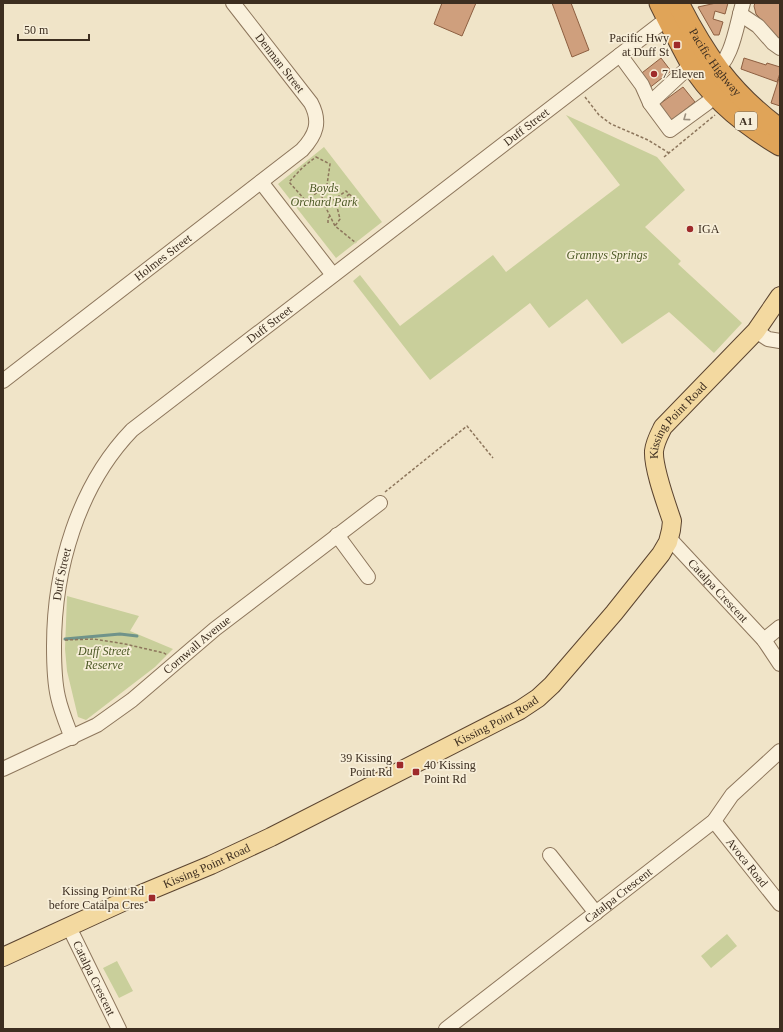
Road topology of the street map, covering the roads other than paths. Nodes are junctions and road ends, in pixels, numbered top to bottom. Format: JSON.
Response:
{"nodes":[{"id":1,"x":233,"y":3,"type":"edge"},
{"id":2,"x":669,"y":8,"type":"edge"},
{"id":3,"x":741,"y":9,"type":"edge"},
{"id":4,"x":780,"y":48,"type":"edge"},
{"id":5,"x":620,"y":55,"type":"junction"},
{"id":6,"x":692,"y":64,"type":"junction"},
{"id":7,"x":714,"y":89,"type":"junction"},
{"id":8,"x":650,"y":103,"type":"junction"},
{"id":9,"x":316,"y":128,"type":"joint"},
{"id":10,"x":780,"y":130,"type":"edge"},
{"id":11,"x":780,"y":145,"type":"edge"},
{"id":12,"x":260,"y":182,"type":"junction"},
{"id":13,"x":333,"y":275,"type":"junction"},
{"id":14,"x":780,"y":296,"type":"edge"},
{"id":15,"x":756,"y":331,"type":"junction"},
{"id":16,"x":780,"y":341,"type":"edge"},
{"id":17,"x":3,"y":381,"type":"edge"},
{"id":18,"x":380,"y":503,"type":"road end"},
{"id":19,"x":337,"y":535,"type":"junction"},
{"id":20,"x":669,"y":538,"type":"junction"},
{"id":21,"x":368,"y":577,"type":"dead end"},
{"id":22,"x":780,"y":627,"type":"edge"},
{"id":23,"x":764,"y":640,"type":"junction"},
{"id":24,"x":780,"y":664,"type":"edge"},
{"id":25,"x":72,"y":738,"type":"junction"},
{"id":26,"x":780,"y":751,"type":"edge"},
{"id":27,"x":3,"y":769,"type":"edge"},
{"id":28,"x":714,"y":821,"type":"junction"},
{"id":29,"x":550,"y":855,"type":"dead end"},
{"id":30,"x":780,"y":904,"type":"edge"},
{"id":31,"x":596,"y":914,"type":"junction"},
{"id":32,"x":69,"y":927,"type":"junction"},
{"id":33,"x":3,"y":957,"type":"edge"},
{"id":34,"x":455,"y":1026,"type":"edge"},
{"id":35,"x":119,"y":1029,"type":"edge"}],
"edges":[{"from":1,"to":9,"type":"street","name":"Denman Street"},
{"from":2,"to":5,"type":"street","name":"Duff Street"},
{"from":2,"to":6,"type":"highway","name":"Pacific Highway","number":"A1"},
{"from":2,"to":7,"type":"highway","name":"Pacific Highway","number":"A1"},
{"from":3,"to":4,"type":"street"},
{"from":3,"to":7,"type":"street"},
{"from":5,"to":8,"type":"street"},
{"from":5,"to":13,"type":"street","name":"Duff Street"},
{"from":6,"to":7,"type":"highway","name":"Pacific Highway","number":"A1"},
{"from":6,"to":8,"type":"street"},
{"from":7,"to":8,"type":"street","one_way":true},
{"from":7,"to":10,"type":"highway","name":"Pacific Highway","number":"A1"},
{"from":7,"to":11,"type":"highway","name":"Pacific Highway","number":"A1"},
{"from":9,"to":12,"type":"street","name":"Holmes Street"},
{"from":12,"to":13,"type":"street"},
{"from":12,"to":17,"type":"street","name":"Holmes Street"},
{"from":13,"to":25,"type":"street","name":"Duff Street"},
{"from":14,"to":15,"type":"main road","name":"Kissing Point Road"},
{"from":15,"to":16,"type":"street"},
{"from":15,"to":20,"type":"main road","name":"Kissing Point Road"},
{"from":18,"to":19,"type":"street","name":"Cornwall Avenue"},
{"from":19,"to":21,"type":"street"},
{"from":19,"to":25,"type":"street","name":"Cornwall Avenue"},
{"from":20,"to":23,"type":"street","name":"Catalpa Crescent"},
{"from":20,"to":32,"type":"main road","name":"Kissing Point Road"},
{"from":22,"to":23,"type":"street"},
{"from":23,"to":24,"type":"street","name":"Catalpa Crescent"},
{"from":25,"to":27,"type":"street","name":"Cornwall Avenue"},
{"from":26,"to":28,"type":"street","name":"Catalpa Crescent"},
{"from":28,"to":30,"type":"street","name":"Avoca Road"},
{"from":28,"to":31,"type":"street","name":"Catalpa Crescent"},
{"from":29,"to":31,"type":"street"},
{"from":31,"to":34,"type":"street","name":"Catalpa Crescent"},
{"from":32,"to":33,"type":"main road","name":"Kissing Point Road"},
{"from":32,"to":35,"type":"street","name":"Catalpa Crescent"}]}
